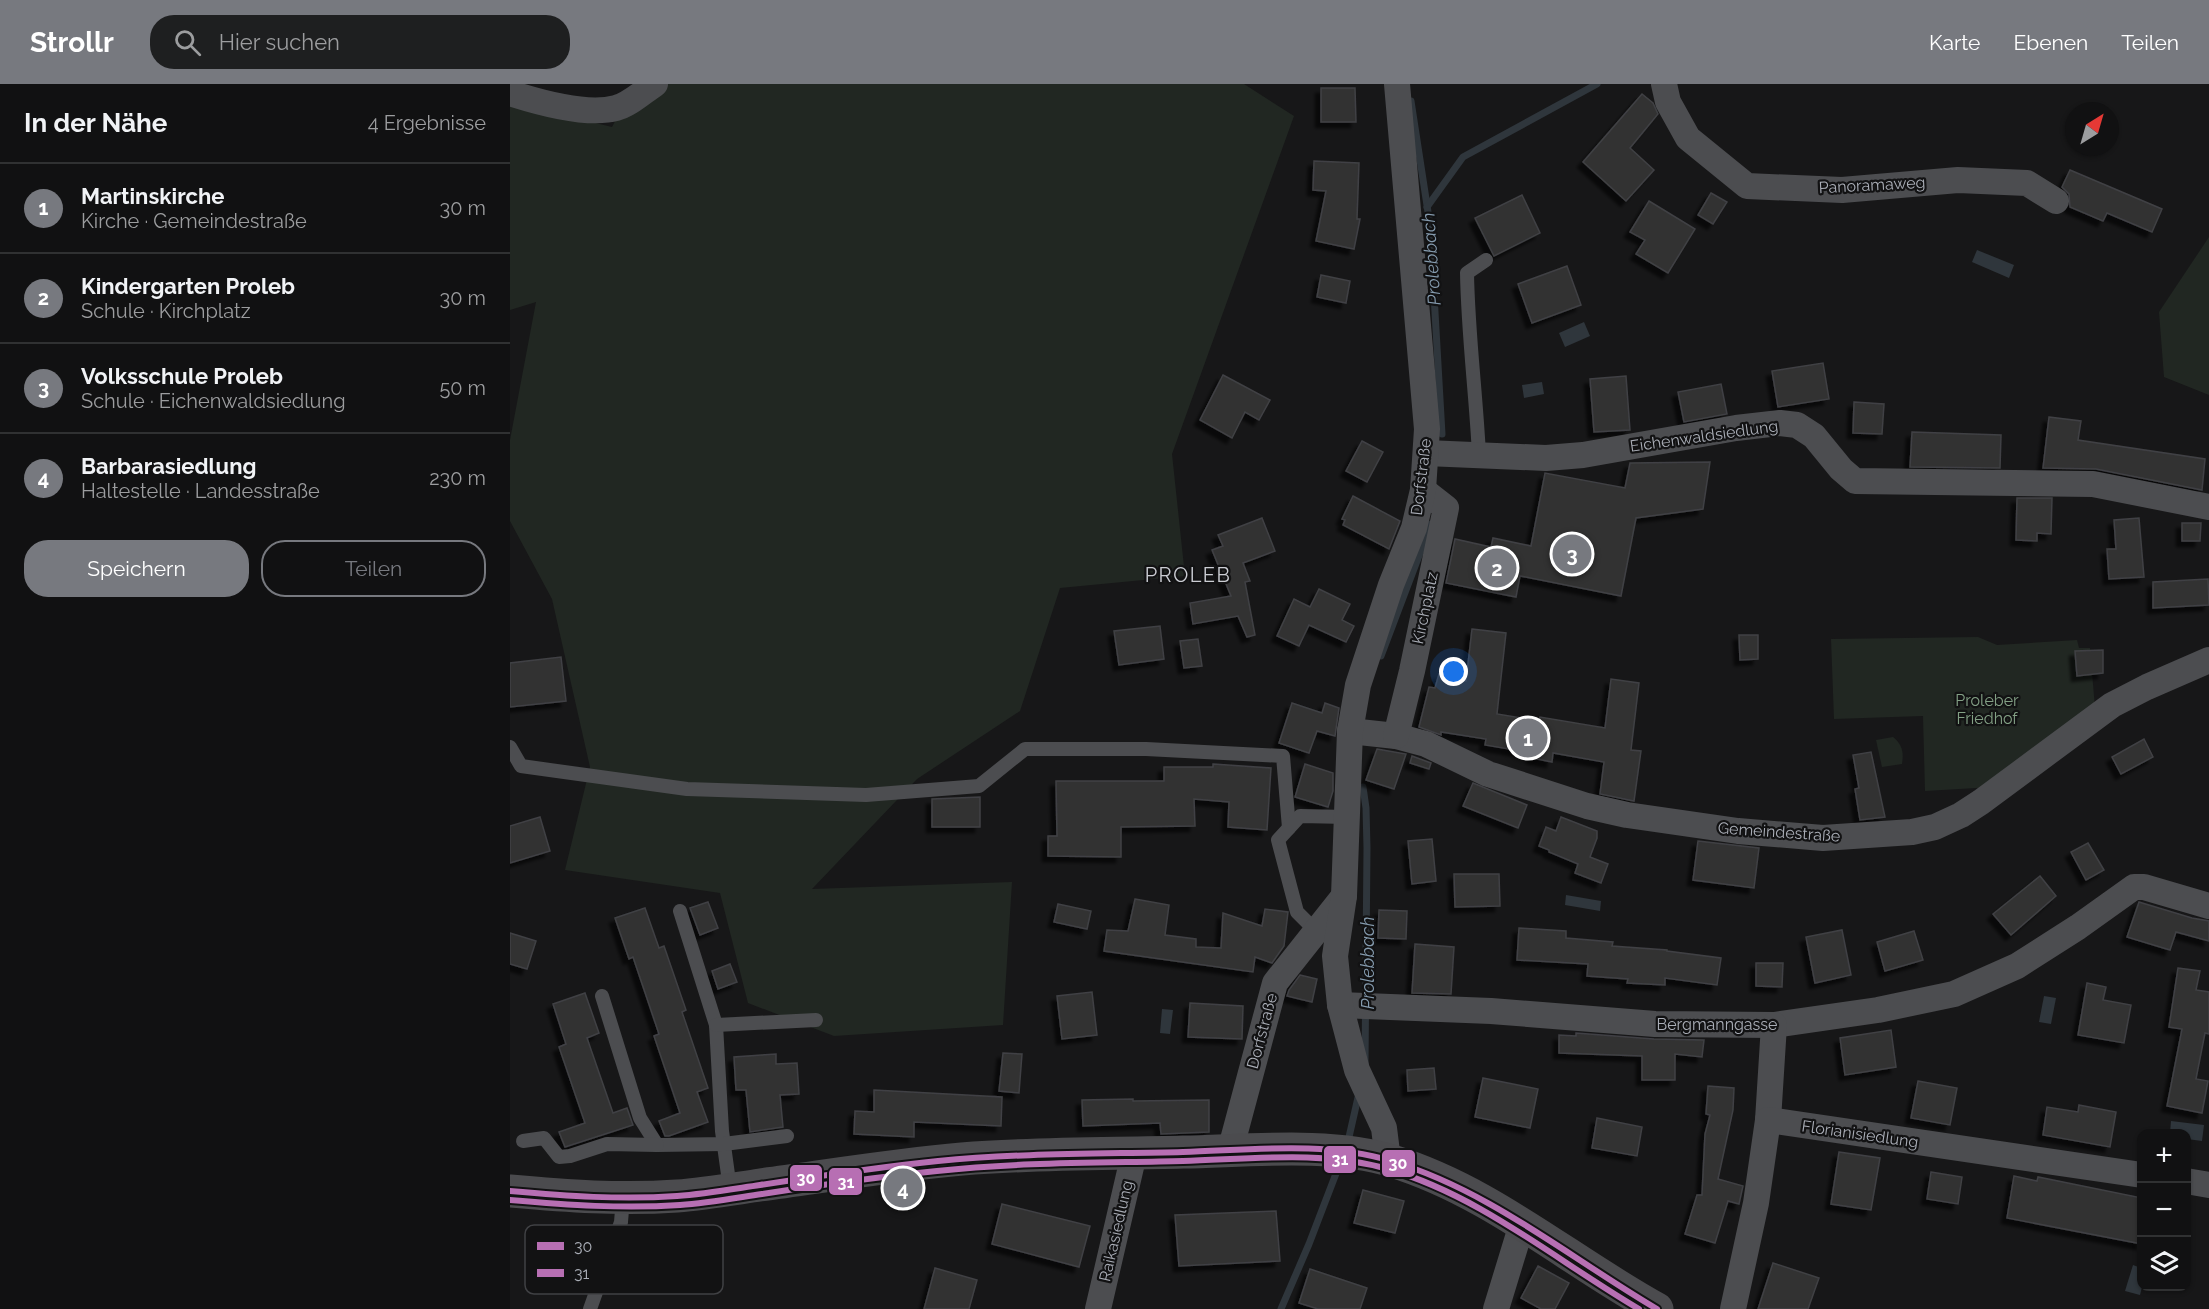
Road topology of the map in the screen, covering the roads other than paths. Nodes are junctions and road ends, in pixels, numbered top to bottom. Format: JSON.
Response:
{"nodes":[{"id":1,"x":655,"y":84,"type":"edge"},
{"id":2,"x":1397,"y":84,"type":"edge"},
{"id":3,"x":1664,"y":84,"type":"edge"},
{"id":4,"x":510,"y":93,"type":"edge"},
{"id":5,"x":2056,"y":201,"type":"dead end"},
{"id":6,"x":1486,"y":260,"type":"dead end"},
{"id":7,"x":1426,"y":453,"type":"junction"},
{"id":8,"x":1479,"y":455,"type":"junction"},
{"id":9,"x":1423,"y":490,"type":"junction"},
{"id":10,"x":2209,"y":507,"type":"edge"},
{"id":11,"x":2209,"y":660,"type":"edge"},
{"id":12,"x":1358,"y":732,"type":"junction"},
{"id":13,"x":1396,"y":736,"type":"junction"},
{"id":14,"x":510,"y":747,"type":"edge"},
{"id":15,"x":1347,"y":817,"type":"junction"},
{"id":16,"x":1289,"y":828,"type":"junction"},
{"id":17,"x":1344,"y":896,"type":"junction"},
{"id":18,"x":2209,"y":906,"type":"edge"},
{"id":19,"x":680,"y":911,"type":"dead end"},
{"id":20,"x":1316,"y":931,"type":"junction"},
{"id":21,"x":602,"y":996,"type":"dead end"},
{"id":22,"x":1360,"y":1005,"type":"junction"},
{"id":23,"x":816,"y":1020,"type":"dead end"},
{"id":24,"x":716,"y":1025,"type":"junction"},
{"id":25,"x":1774,"y":1025,"type":"junction"},
{"id":26,"x":1768,"y":1120,"type":"junction"},
{"id":27,"x":788,"y":1136,"type":"dead end"},
{"id":28,"x":523,"y":1141,"type":"dead end"},
{"id":29,"x":724,"y":1144,"type":"junction"},
{"id":30,"x":657,"y":1145,"type":"junction"},
{"id":31,"x":1230,"y":1151,"type":"junction"},
{"id":32,"x":1134,"y":1154,"type":"junction"},
{"id":33,"x":1388,"y":1160,"type":"junction"},
{"id":34,"x":2137,"y":1174,"type":"edge"},
{"id":35,"x":2191,"y":1182,"type":"edge"},
{"id":36,"x":2209,"y":1185,"type":"edge"},
{"id":37,"x":730,"y":1189,"type":"junction"},
{"id":38,"x":510,"y":1191,"type":"edge"},
{"id":39,"x":623,"y":1198,"type":"junction"},
{"id":40,"x":1522,"y":1224,"type":"junction"},
{"id":41,"x":620,"y":1225,"type":"edge"},
{"id":42,"x":595,"y":1294,"type":"edge"},
{"id":43,"x":590,"y":1309,"type":"edge"},
{"id":44,"x":1098,"y":1309,"type":"edge"},
{"id":45,"x":1496,"y":1309,"type":"edge"},
{"id":46,"x":1657,"y":1309,"type":"edge"},
{"id":47,"x":1733,"y":1309,"type":"edge"}],
"edges":[{"from":1,"to":4,"type":"street"},
{"from":2,"to":7,"type":"street","name":"Dorfstraße"},
{"from":3,"to":5,"type":"street","name":"Panoramaweg"},
{"from":6,"to":8,"type":"lane"},
{"from":7,"to":8,"type":"street","name":"Eichenwaldsiedlung"},
{"from":7,"to":9,"type":"street","name":"Dorfstraße"},
{"from":8,"to":10,"type":"street","name":"Eichenwaldsiedlung"},
{"from":9,"to":12,"type":"street","name":"Dorfstraße"},
{"from":9,"to":13,"type":"street","name":"Kirchplatz"},
{"from":11,"to":13,"type":"street","name":"Gemeindestraße"},
{"from":12,"to":13,"type":"street","name":"Gemeindestraße"},
{"from":12,"to":15,"type":"street","name":"Dorfstraße"},
{"from":14,"to":16,"type":"lane"},
{"from":15,"to":16,"type":"lane"},
{"from":15,"to":17,"type":"street","name":"Dorfstraße"},
{"from":16,"to":20,"type":"lane"},
{"from":17,"to":20,"type":"street","name":"Dorfstraße"},
{"from":17,"to":22,"type":"street","name":"Dorfstraße"},
{"from":18,"to":25,"type":"street","name":"Bergmanngasse"},
{"from":19,"to":24,"type":"lane"},
{"from":20,"to":31,"type":"street","name":"Dorfstraße"},
{"from":21,"to":30,"type":"lane"},
{"from":22,"to":25,"type":"street","name":"Bergmanngasse"},
{"from":22,"to":33,"type":"street","name":"Dorfstraße"},
{"from":23,"to":24,"type":"lane"},
{"from":24,"to":29,"type":"lane"},
{"from":25,"to":26,"type":"street"},
{"from":26,"to":34,"type":"street","name":"Florianisiedlung"},
{"from":26,"to":47,"type":"street"},
{"from":27,"to":29,"type":"lane"},
{"from":28,"to":30,"type":"lane"},
{"from":29,"to":30,"type":"lane"},
{"from":29,"to":37,"type":"lane"},
{"from":31,"to":32,"type":"main road"},
{"from":31,"to":33,"type":"main road"},
{"from":32,"to":37,"type":"main road"},
{"from":32,"to":44,"type":"street","name":"Raikasiedlung"},
{"from":33,"to":40,"type":"main road"},
{"from":35,"to":36,"type":"street"},
{"from":37,"to":39,"type":"main road"},
{"from":38,"to":39,"type":"main road"},
{"from":39,"to":41,"type":"lane"},
{"from":40,"to":45,"type":"street"},
{"from":40,"to":46,"type":"main road"},
{"from":42,"to":43,"type":"lane"}]}
